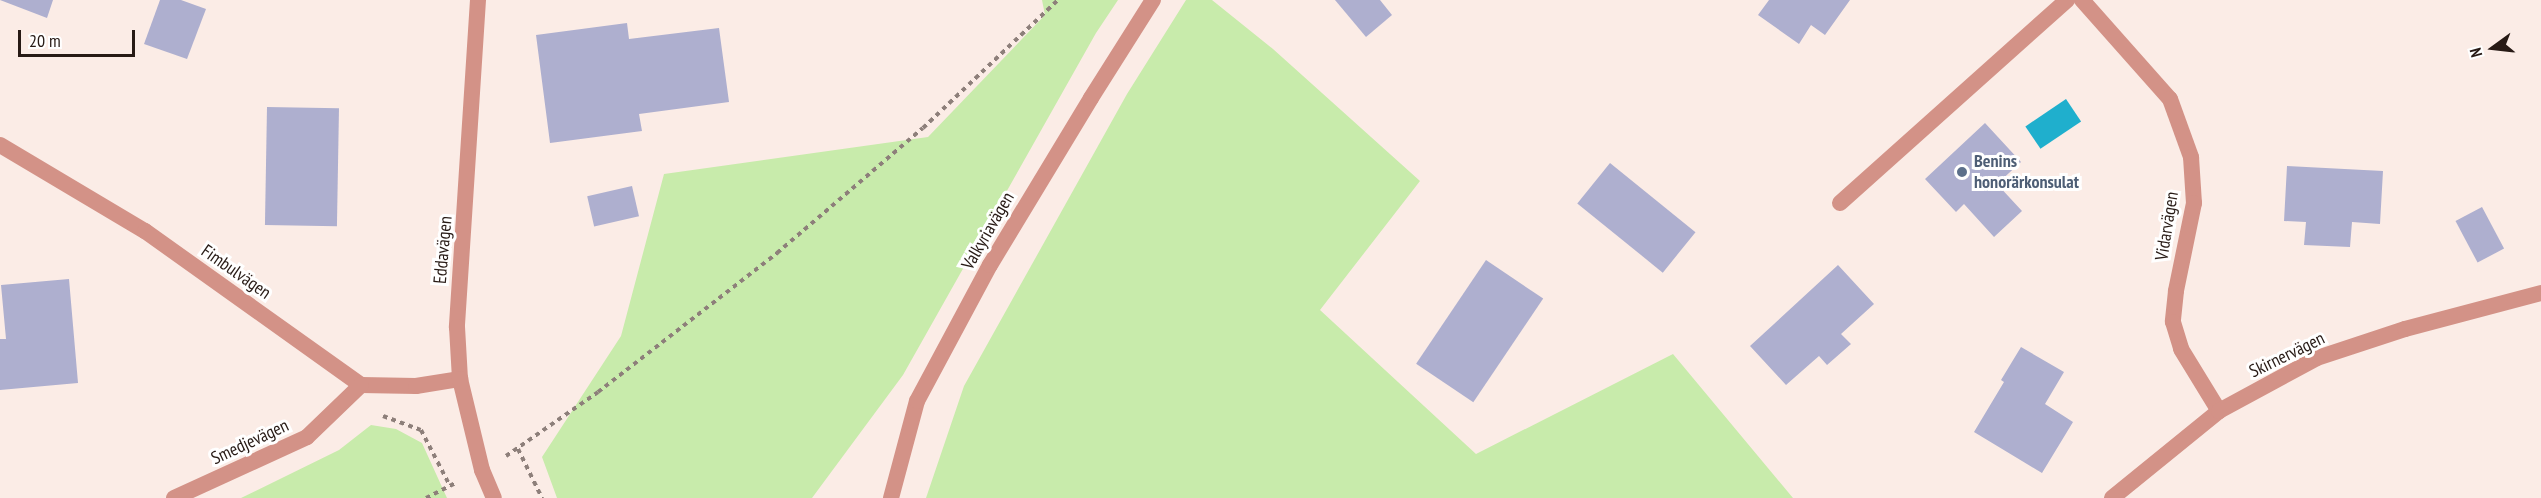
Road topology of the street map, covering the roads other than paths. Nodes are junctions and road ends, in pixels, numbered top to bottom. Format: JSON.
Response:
{"nodes":[{"id":1,"x":478,"y":0,"type":"edge"},
{"id":2,"x":1153,"y":0,"type":"edge"},
{"id":3,"x":2067,"y":0,"type":"edge"},
{"id":4,"x":2082,"y":0,"type":"edge"},
{"id":5,"x":0,"y":145,"type":"edge"},
{"id":6,"x":1840,"y":203,"type":"dead end"},
{"id":7,"x":2541,"y":293,"type":"edge"},
{"id":8,"x":460,"y":380,"type":"junction"},
{"id":9,"x":361,"y":384,"type":"junction"},
{"id":10,"x":2219,"y":411,"type":"junction"},
{"id":11,"x":174,"y":498,"type":"edge"},
{"id":12,"x":494,"y":498,"type":"edge"},
{"id":13,"x":891,"y":498,"type":"edge"},
{"id":14,"x":2112,"y":498,"type":"edge"}],
"edges":[{"from":1,"to":8,"type":"street","name":"Eddavägen"},
{"from":2,"to":13,"type":"street","name":"Valkyriavägen"},
{"from":3,"to":6,"type":"street"},
{"from":4,"to":10,"type":"street","name":"Vidarvägen"},
{"from":5,"to":9,"type":"street","name":"Fimbulvägen"},
{"from":7,"to":10,"type":"street","name":"Skirnervägen"},
{"from":8,"to":9,"type":"street"},
{"from":8,"to":12,"type":"street","name":"Eddavägen"},
{"from":9,"to":11,"type":"street","name":"Smedjevägen"},
{"from":10,"to":14,"type":"street","name":"Skirnervägen"}]}
